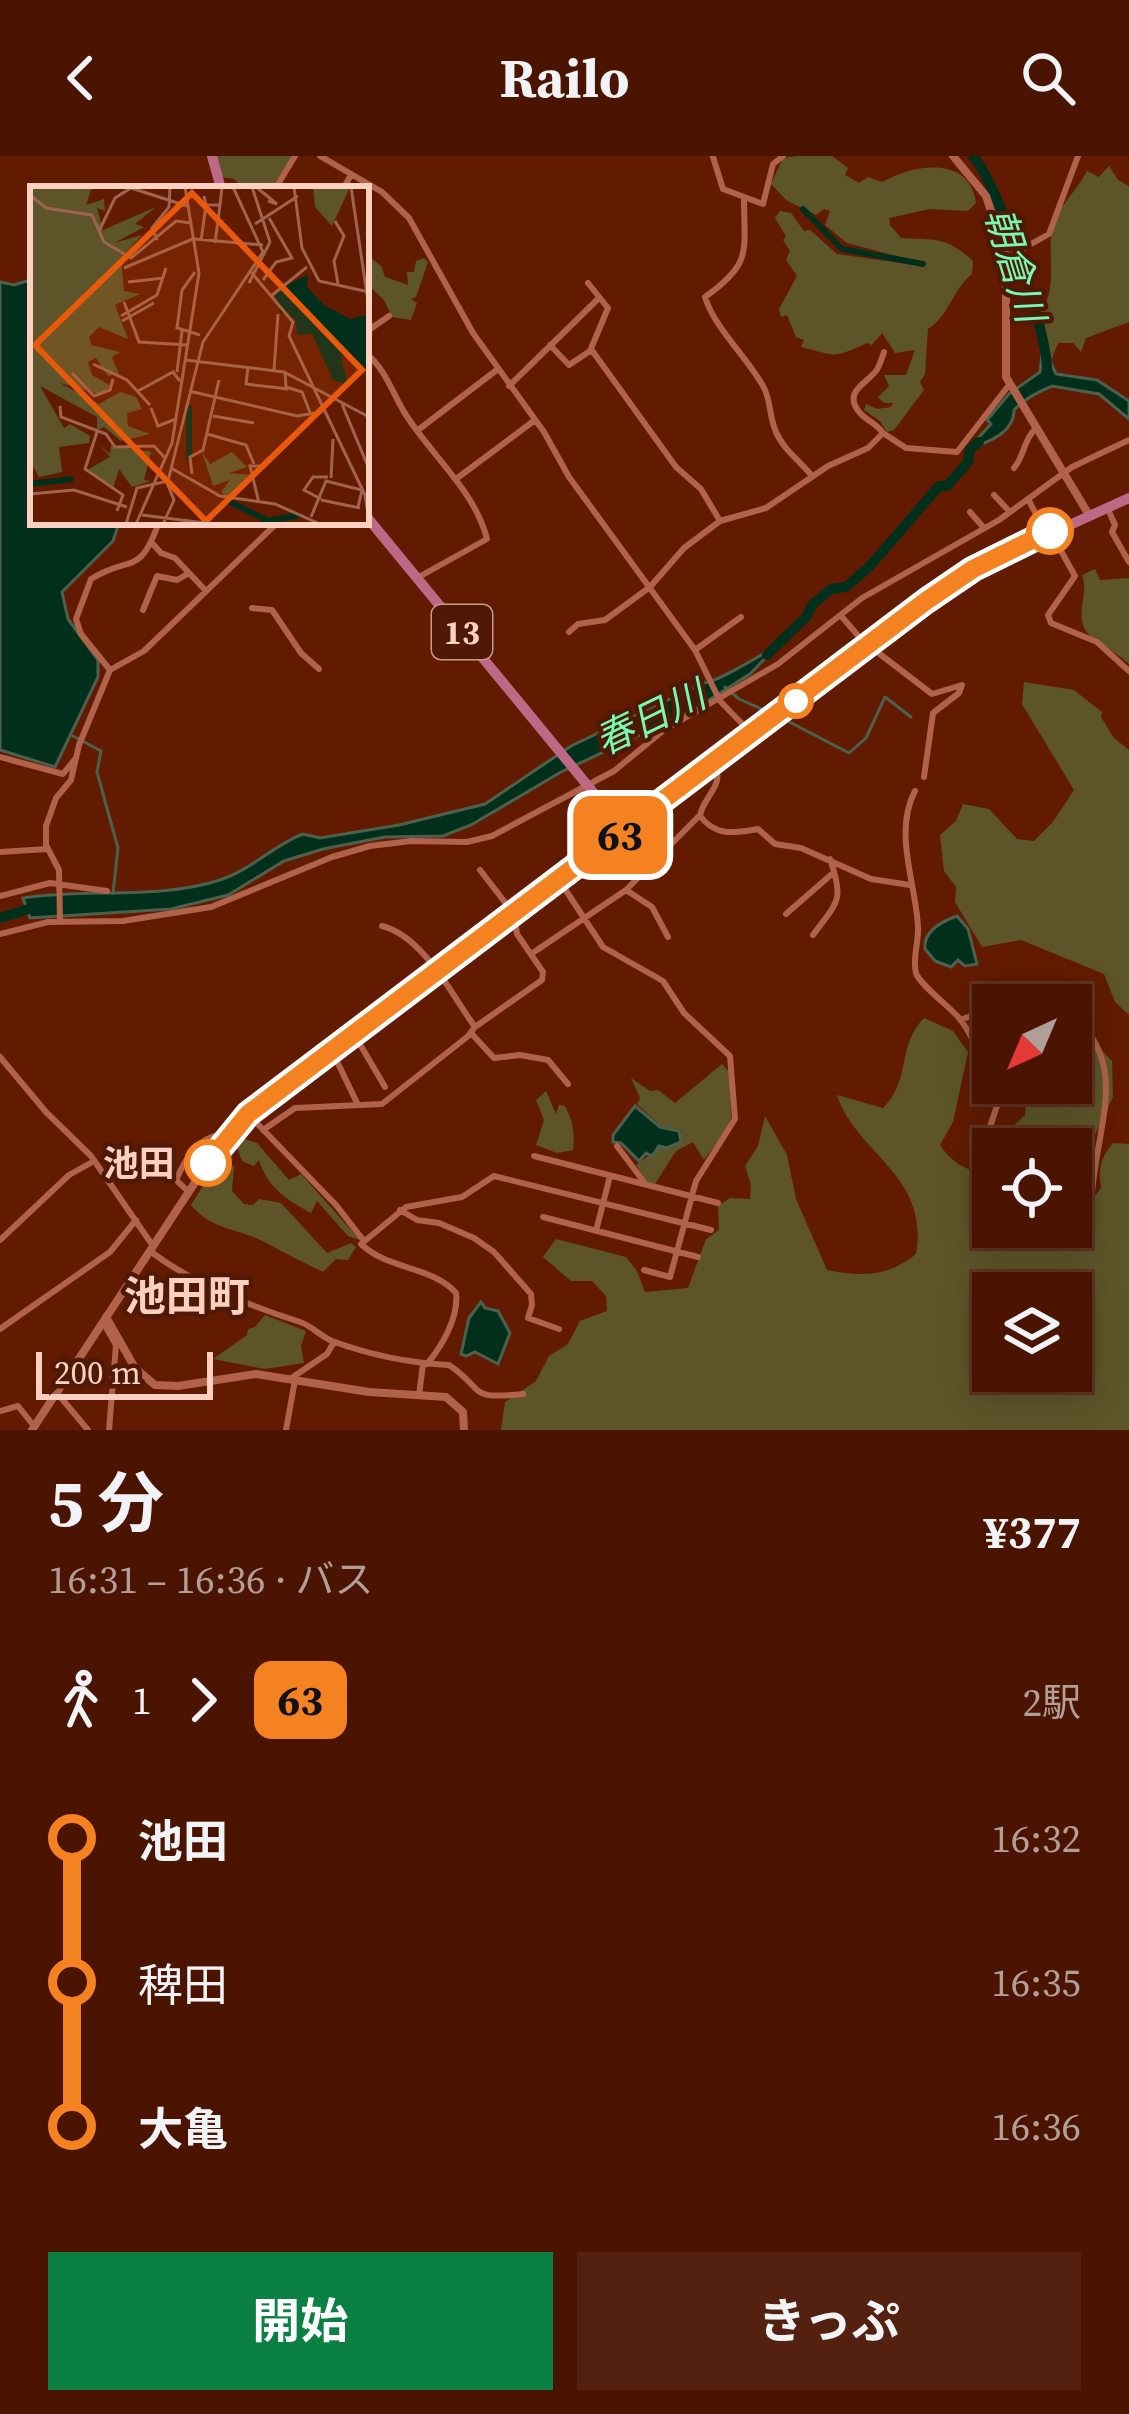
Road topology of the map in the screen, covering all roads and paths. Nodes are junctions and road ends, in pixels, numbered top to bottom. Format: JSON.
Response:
{"nodes":[{"id":1,"x":212,"y":156,"type":"edge"},
{"id":2,"x":295,"y":156,"type":"edge"},
{"id":3,"x":320,"y":156,"type":"edge"},
{"id":4,"x":783,"y":156,"type":"edge"},
{"id":5,"x":953,"y":156,"type":"edge"},
{"id":6,"x":1078,"y":156,"type":"edge"},
{"id":7,"x":713,"y":157,"type":"edge"},
{"id":8,"x":351,"y":175,"type":"junction"},
{"id":9,"x":220,"y":186,"type":"edge"},
{"id":10,"x":277,"y":186,"type":"edge"},
{"id":11,"x":345,"y":186,"type":"edge"},
{"id":12,"x":744,"y":197,"type":"junction"},
{"id":13,"x":1008,"y":257,"type":"junction"},
{"id":14,"x":588,"y":284,"type":"dead end"},
{"id":15,"x":598,"y":298,"type":"junction"},
{"id":16,"x":389,"y":316,"type":"dead end"},
{"id":17,"x":369,"y":330,"type":"edge"},
{"id":18,"x":550,"y":345,"type":"junction"},
{"id":19,"x":591,"y":349,"type":"junction"},
{"id":20,"x":884,"y":352,"type":"dead end"},
{"id":21,"x":369,"y":357,"type":"edge"},
{"id":22,"x":497,"y":369,"type":"junction"},
{"id":23,"x":509,"y":386,"type":"junction"},
{"id":24,"x":1010,"y":387,"type":"junction"},
{"id":25,"x":535,"y":420,"type":"junction"},
{"id":26,"x":1035,"y":429,"type":"junction"},
{"id":27,"x":418,"y":430,"type":"junction"},
{"id":28,"x":883,"y":433,"type":"junction"},
{"id":29,"x":1129,"y":440,"type":"edge"},
{"id":30,"x":1014,"y":468,"type":"dead end"},
{"id":31,"x":1062,"y":473,"type":"junction"},
{"id":32,"x":813,"y":477,"type":"junction"},
{"id":33,"x":456,"y":478,"type":"junction"},
{"id":34,"x":994,"y":495,"type":"dead end"},
{"id":35,"x":1129,"y":498,"type":"edge"},
{"id":36,"x":1028,"y":499,"type":"junction"},
{"id":37,"x":1107,"y":507,"type":"junction"},
{"id":38,"x":970,"y":512,"type":"dead end"},
{"id":39,"x":1010,"y":512,"type":"junction"},
{"id":40,"x":1089,"y":515,"type":"junction"},
{"id":41,"x":369,"y":521,"type":"edge"},
{"id":42,"x":720,"y":521,"type":"junction"},
{"id":43,"x":158,"y":525,"type":"edge"},
{"id":44,"x":275,"y":525,"type":"edge"},
{"id":45,"x":983,"y":528,"type":"junction"},
{"id":46,"x":1048,"y":532,"type":"junction"},
{"id":47,"x":152,"y":543,"type":"junction"},
{"id":48,"x":1129,"y":562,"type":"edge"},
{"id":49,"x":189,"y":573,"type":"junction"},
{"id":50,"x":417,"y":578,"type":"junction"},
{"id":51,"x":650,"y":587,"type":"junction"},
{"id":52,"x":206,"y":591,"type":"junction"},
{"id":53,"x":252,"y":608,"type":"dead end"},
{"id":54,"x":143,"y":610,"type":"dead end"},
{"id":55,"x":841,"y":616,"type":"junction"},
{"id":56,"x":741,"y":617,"type":"dead end"},
{"id":57,"x":569,"y":632,"type":"dead end"},
{"id":58,"x":868,"y":646,"type":"junction"},
{"id":59,"x":695,"y":650,"type":"junction"},
{"id":60,"x":319,"y":669,"type":"dead end"},
{"id":61,"x":110,"y":670,"type":"junction"},
{"id":62,"x":1129,"y":671,"type":"edge"},
{"id":63,"x":719,"y":700,"type":"junction"},
{"id":64,"x":753,"y":735,"type":"junction"},
{"id":65,"x":77,"y":756,"type":"junction"},
{"id":66,"x":0,"y":758,"type":"edge"},
{"id":67,"x":714,"y":764,"type":"junction"},
{"id":68,"x":924,"y":777,"type":"dead end"},
{"id":69,"x":588,"y":785,"type":"junction"},
{"id":70,"x":914,"y":791,"type":"dead end"},
{"id":71,"x":700,"y":816,"type":"junction"},
{"id":72,"x":625,"y":831,"type":"junction"},
{"id":73,"x":47,"y":848,"type":"junction"},
{"id":74,"x":0,"y":852,"type":"edge"},
{"id":75,"x":830,"y":859,"type":"junction"},
{"id":76,"x":480,"y":870,"type":"dead end"},
{"id":77,"x":834,"y":872,"type":"junction"},
{"id":78,"x":559,"y":880,"type":"junction"},
{"id":79,"x":910,"y":885,"type":"junction"},
{"id":80,"x":58,"y":886,"type":"junction"},
{"id":81,"x":107,"y":890,"type":"dead end"},
{"id":82,"x":626,"y":890,"type":"junction"},
{"id":83,"x":0,"y":896,"type":"edge"},
{"id":84,"x":514,"y":914,"type":"junction"},
{"id":85,"x":786,"y":914,"type":"dead end"},
{"id":86,"x":586,"y":918,"type":"junction"},
{"id":87,"x":60,"y":920,"type":"junction"},
{"id":88,"x":382,"y":926,"type":"dead end"},
{"id":89,"x":0,"y":934,"type":"edge"},
{"id":90,"x":813,"y":934,"type":"dead end"},
{"id":91,"x":668,"y":937,"type":"dead end"},
{"id":92,"x":531,"y":954,"type":"junction"},
{"id":93,"x":436,"y":973,"type":"junction"},
{"id":94,"x":972,"y":1016,"type":"edge"},
{"id":95,"x":960,"y":1020,"type":"junction"},
{"id":96,"x":1092,"y":1028,"type":"edge"},
{"id":97,"x":473,"y":1030,"type":"junction"},
{"id":98,"x":354,"y":1034,"type":"junction"},
{"id":99,"x":1110,"y":1050,"type":"dead end"},
{"id":100,"x":332,"y":1051,"type":"junction"},
{"id":101,"x":0,"y":1057,"type":"edge"},
{"id":102,"x":568,"y":1084,"type":"dead end"},
{"id":103,"x":385,"y":1087,"type":"dead end"},
{"id":104,"x":1117,"y":1088,"type":"dead end"},
{"id":105,"x":358,"y":1105,"type":"junction"},
{"id":106,"x":248,"y":1114,"type":"junction"},
{"id":107,"x":990,"y":1128,"type":"edge"},
{"id":108,"x":262,"y":1130,"type":"junction"},
{"id":109,"x":229,"y":1134,"type":"junction"},
{"id":110,"x":617,"y":1146,"type":"dead end"},
{"id":111,"x":534,"y":1156,"type":"dead end"},
{"id":112,"x":94,"y":1161,"type":"junction"},
{"id":113,"x":610,"y":1176,"type":"junction"},
{"id":114,"x":646,"y":1185,"type":"junction"},
{"id":115,"x":189,"y":1192,"type":"junction"},
{"id":116,"x":1092,"y":1192,"type":"dead end"},
{"id":117,"x":692,"y":1196,"type":"junction"},
{"id":118,"x":603,"y":1203,"type":"junction"},
{"id":119,"x":718,"y":1203,"type":"dead end"},
{"id":120,"x":400,"y":1210,"type":"junction"},
{"id":121,"x":543,"y":1217,"type":"dead end"},
{"id":122,"x":137,"y":1219,"type":"junction"},
{"id":123,"x":684,"y":1224,"type":"junction"},
{"id":124,"x":711,"y":1230,"type":"dead end"},
{"id":125,"x":596,"y":1231,"type":"junction"},
{"id":126,"x":0,"y":1240,"type":"edge"},
{"id":127,"x":364,"y":1241,"type":"junction"},
{"id":128,"x":152,"y":1249,"type":"junction"},
{"id":129,"x":677,"y":1251,"type":"junction"},
{"id":130,"x":698,"y":1257,"type":"dead end"},
{"id":131,"x":644,"y":1270,"type":"dead end"},
{"id":132,"x":105,"y":1320,"type":"junction"},
{"id":133,"x":0,"y":1329,"type":"edge"},
{"id":134,"x":559,"y":1329,"type":"dead end"},
{"id":135,"x":334,"y":1342,"type":"junction"},
{"id":136,"x":425,"y":1364,"type":"junction"},
{"id":137,"x":293,"y":1379,"type":"junction"},
{"id":138,"x":57,"y":1393,"type":"junction"},
{"id":139,"x":523,"y":1394,"type":"dead end"},
{"id":140,"x":419,"y":1395,"type":"junction"},
{"id":141,"x":0,"y":1411,"type":"edge"},
{"id":142,"x":33,"y":1428,"type":"edge"},
{"id":143,"x":88,"y":1430,"type":"edge"},
{"id":144,"x":109,"y":1430,"type":"edge"},
{"id":145,"x":286,"y":1430,"type":"edge"},
{"id":146,"x":464,"y":1430,"type":"edge"}],
"edges":[{"from":1,"to":9,"type":"main road"},
{"from":2,"to":10,"type":"street"},
{"from":3,"to":8,"type":"street"},
{"from":4,"to":12,"type":"street"},
{"from":5,"to":13,"type":"main road"},
{"from":6,"to":13,"type":"street"},
{"from":7,"to":12,"type":"street"},
{"from":8,"to":11,"type":"street"},
{"from":8,"to":22,"type":"street"},
{"from":12,"to":32,"type":"street"},
{"from":13,"to":24,"type":"main road"},
{"from":14,"to":15,"type":"street"},
{"from":15,"to":18,"type":"street"},
{"from":15,"to":19,"type":"street"},
{"from":16,"to":17,"type":"street"},
{"from":18,"to":19,"type":"street"},
{"from":18,"to":23,"type":"street"},
{"from":19,"to":42,"type":"street"},
{"from":20,"to":28,"type":"street"},
{"from":21,"to":27,"type":"street"},
{"from":22,"to":23,"type":"street"},
{"from":22,"to":27,"type":"street"},
{"from":23,"to":25,"type":"street"},
{"from":24,"to":26,"type":"main road"},
{"from":24,"to":28,"type":"street"},
{"from":25,"to":33,"type":"street"},
{"from":25,"to":51,"type":"street"},
{"from":26,"to":30,"type":"street"},
{"from":26,"to":31,"type":"main road"},
{"from":27,"to":33,"type":"street"},
{"from":28,"to":32,"type":"street"},
{"from":29,"to":31,"type":"street"},
{"from":31,"to":36,"type":"street"},
{"from":31,"to":40,"type":"main road"},
{"from":32,"to":42,"type":"street"},
{"from":33,"to":50,"type":"street"},
{"from":34,"to":39,"type":"street"},
{"from":35,"to":37,"type":"main road"},
{"from":36,"to":39,"type":"street"},
{"from":36,"to":46,"type":"street"},
{"from":37,"to":40,"type":"main road"},
{"from":37,"to":48,"type":"street"},
{"from":38,"to":45,"type":"street"},
{"from":39,"to":45,"type":"street"},
{"from":40,"to":46,"type":"main road"},
{"from":41,"to":50,"type":"main road","number":"13"},
{"from":42,"to":51,"type":"street"},
{"from":43,"to":47,"type":"street"},
{"from":44,"to":52,"type":"street"},
{"from":45,"to":55,"type":"street"},
{"from":46,"to":58,"type":"main road"},
{"from":46,"to":62,"type":"street"},
{"from":47,"to":49,"type":"street"},
{"from":47,"to":61,"type":"street"},
{"from":49,"to":52,"type":"street"},
{"from":49,"to":54,"type":"street"},
{"from":50,"to":69,"type":"main road","number":"13"},
{"from":51,"to":57,"type":"street"},
{"from":51,"to":59,"type":"street"},
{"from":52,"to":61,"type":"street"},
{"from":53,"to":60,"type":"street"},
{"from":55,"to":58,"type":"street"},
{"from":55,"to":63,"type":"street"},
{"from":56,"to":59,"type":"street"},
{"from":58,"to":64,"type":"main road"},
{"from":58,"to":68,"type":"street"},
{"from":59,"to":63,"type":"street"},
{"from":61,"to":65,"type":"street"},
{"from":63,"to":64,"type":"street"},
{"from":63,"to":69,"type":"street"},
{"from":64,"to":67,"type":"main road"},
{"from":65,"to":66,"type":"street"},
{"from":65,"to":73,"type":"street"},
{"from":67,"to":71,"type":"street"},
{"from":67,"to":72,"type":"main road"},
{"from":69,"to":72,"type":"main road","number":"13"},
{"from":69,"to":87,"type":"street"},
{"from":70,"to":79,"type":"street"},
{"from":71,"to":75,"type":"street"},
{"from":71,"to":82,"type":"street"},
{"from":72,"to":78,"type":"main road"},
{"from":73,"to":74,"type":"street"},
{"from":73,"to":80,"type":"street"},
{"from":75,"to":77,"type":"street"},
{"from":75,"to":79,"type":"street"},
{"from":76,"to":84,"type":"street"},
{"from":77,"to":85,"type":"street"},
{"from":77,"to":90,"type":"street"},
{"from":78,"to":84,"type":"main road"},
{"from":78,"to":86,"type":"street"},
{"from":79,"to":95,"type":"street"},
{"from":80,"to":81,"type":"street"},
{"from":80,"to":83,"type":"street"},
{"from":80,"to":87,"type":"street"},
{"from":82,"to":86,"type":"street"},
{"from":82,"to":91,"type":"street"},
{"from":84,"to":92,"type":"street"},
{"from":84,"to":93,"type":"main road"},
{"from":86,"to":92,"type":"street"},
{"from":86,"to":117,"type":"street"},
{"from":87,"to":89,"type":"street"},
{"from":88,"to":93,"type":"street"},
{"from":92,"to":97,"type":"street"},
{"from":93,"to":97,"type":"street"},
{"from":93,"to":98,"type":"main road"},
{"from":94,"to":95,"type":"street"},
{"from":95,"to":107,"type":"street"},
{"from":96,"to":99,"type":"street"},
{"from":97,"to":102,"type":"street"},
{"from":97,"to":105,"type":"street"},
{"from":98,"to":100,"type":"main road"},
{"from":98,"to":103,"type":"street"},
{"from":100,"to":105,"type":"street"},
{"from":100,"to":106,"type":"main road"},
{"from":101,"to":112,"type":"street"},
{"from":104,"to":116,"type":"street"},
{"from":105,"to":108,"type":"street"},
{"from":106,"to":108,"type":"street"},
{"from":106,"to":109,"type":"main road"},
{"from":108,"to":127,"type":"street"},
{"from":109,"to":115,"type":"main road"},
{"from":109,"to":115,"type":"street"},
{"from":110,"to":114,"type":"street"},
{"from":111,"to":113,"type":"street"},
{"from":112,"to":122,"type":"street"},
{"from":112,"to":126,"type":"street"},
{"from":113,"to":114,"type":"street"},
{"from":113,"to":118,"type":"street"},
{"from":114,"to":117,"type":"street"},
{"from":115,"to":128,"type":"main road"},
{"from":117,"to":119,"type":"street"},
{"from":117,"to":123,"type":"street"},
{"from":118,"to":120,"type":"street"},
{"from":118,"to":123,"type":"street"},
{"from":118,"to":125,"type":"street"},
{"from":120,"to":127,"type":"street"},
{"from":120,"to":134,"type":"street"},
{"from":121,"to":125,"type":"street"},
{"from":122,"to":128,"type":"street"},
{"from":122,"to":133,"type":"street"},
{"from":123,"to":124,"type":"street"},
{"from":123,"to":129,"type":"street"},
{"from":125,"to":129,"type":"street"},
{"from":127,"to":136,"type":"street"},
{"from":128,"to":132,"type":"main road"},
{"from":128,"to":135,"type":"street"},
{"from":129,"to":130,"type":"street"},
{"from":129,"to":131,"type":"street"},
{"from":132,"to":137,"type":"main road"},
{"from":132,"to":138,"type":"main road"},
{"from":132,"to":144,"type":"street"},
{"from":135,"to":136,"type":"street"},
{"from":135,"to":137,"type":"street"},
{"from":136,"to":139,"type":"street"},
{"from":136,"to":140,"type":"street"},
{"from":137,"to":140,"type":"main road"},
{"from":137,"to":145,"type":"street"},
{"from":138,"to":142,"type":"main road"},
{"from":138,"to":143,"type":"street"},
{"from":140,"to":146,"type":"main road"},
{"from":141,"to":142,"type":"street"}]}
